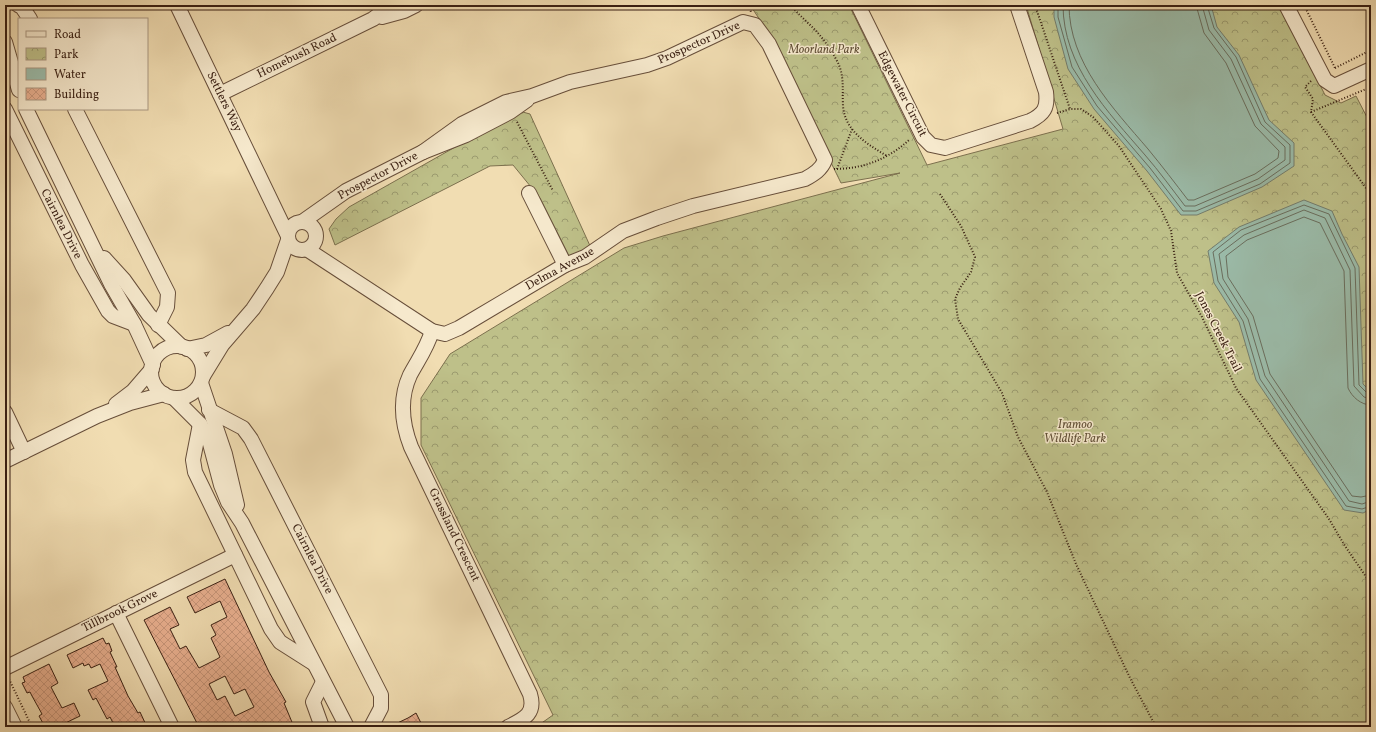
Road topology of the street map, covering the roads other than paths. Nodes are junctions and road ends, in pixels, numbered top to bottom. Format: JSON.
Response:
{"nodes":[{"id":1,"x":18,"y":5,"type":"edge"},
{"id":2,"x":177,"y":5,"type":"edge"},
{"id":3,"x":392,"y":5,"type":"edge"},
{"id":4,"x":416,"y":5,"type":"edge"},
{"id":5,"x":858,"y":5,"type":"edge"},
{"id":6,"x":1017,"y":5,"type":"edge"},
{"id":7,"x":1286,"y":5,"type":"edge"},
{"id":8,"x":29,"y":18,"type":"edge"},
{"id":9,"x":373,"y":19,"type":"junction"},
{"id":10,"x":5,"y":42,"type":"edge"},
{"id":11,"x":1371,"y":69,"type":"edge"},
{"id":12,"x":5,"y":72,"type":"edge"},
{"id":13,"x":18,"y":87,"type":"edge"},
{"id":14,"x":18,"y":93,"type":"edge"},
{"id":15,"x":220,"y":94,"type":"junction"},
{"id":16,"x":5,"y":109,"type":"edge"},
{"id":17,"x":26,"y":110,"type":"edge"},
{"id":18,"x":76,"y":110,"type":"edge"},
{"id":19,"x":827,"y":169,"type":"joint"},
{"id":20,"x":529,"y":192,"type":"dead end"},
{"id":21,"x":271,"y":198,"type":"junction"},
{"id":22,"x":332,"y":201,"type":"junction"},
{"id":23,"x":300,"y":222,"type":"junction"},
{"id":24,"x":288,"y":238,"type":"junction"},
{"id":25,"x":310,"y":243,"type":"junction"},
{"id":26,"x":95,"y":249,"type":"junction"},
{"id":27,"x":565,"y":264,"type":"junction"},
{"id":28,"x":277,"y":272,"type":"junction"},
{"id":29,"x":134,"y":324,"type":"junction"},
{"id":30,"x":158,"y":325,"type":"junction"},
{"id":31,"x":237,"y":327,"type":"junction"},
{"id":32,"x":432,"y":331,"type":"junction"},
{"id":33,"x":184,"y":348,"type":"junction"},
{"id":34,"x":152,"y":367,"type":"junction"},
{"id":35,"x":202,"y":380,"type":"junction"},
{"id":36,"x":169,"y":396,"type":"junction"},
{"id":37,"x":209,"y":410,"type":"junction"},
{"id":38,"x":5,"y":412,"type":"edge"},
{"id":39,"x":98,"y":416,"type":"junction"},
{"id":40,"x":200,"y":424,"type":"junction"},
{"id":41,"x":24,"y":452,"type":"junction"},
{"id":42,"x":5,"y":461,"type":"edge"},
{"id":43,"x":242,"y":523,"type":"junction"},
{"id":44,"x":236,"y":555,"type":"junction"},
{"id":45,"x":116,"y":613,"type":"junction"},
{"id":46,"x":313,"y":663,"type":"junction"},
{"id":47,"x":5,"y":668,"type":"edge"},
{"id":48,"x":323,"y":682,"type":"junction"},
{"id":49,"x":5,"y":707,"type":"edge"},
{"id":50,"x":15,"y":727,"type":"edge"},
{"id":51,"x":172,"y":727,"type":"edge"},
{"id":52,"x":322,"y":727,"type":"edge"},
{"id":53,"x":346,"y":727,"type":"edge"},
{"id":54,"x":371,"y":727,"type":"edge"},
{"id":55,"x":508,"y":727,"type":"edge"}],
"edges":[{"from":1,"to":8,"type":"street"},
{"from":2,"to":15,"type":"street","name":"Settlers Way"},
{"from":3,"to":9,"type":"street","name":"Homebush Road"},
{"from":4,"to":9,"type":"street","name":"Homebush Road"},
{"from":5,"to":6,"type":"street","name":"Edgewater Circuit"},
{"from":7,"to":11,"type":"street"},
{"from":9,"to":15,"type":"street","name":"Homebush Road"},
{"from":10,"to":13,"type":"street"},
{"from":12,"to":14,"type":"street"},
{"from":15,"to":21,"type":"street","name":"Settlers Way"},
{"from":16,"to":29,"type":"street","name":"Cairnlea Drive"},
{"from":17,"to":26,"type":"street","name":"Cairnlea Drive"},
{"from":18,"to":30,"type":"street"},
{"from":19,"to":22,"type":"street","name":"Prospector Drive"},
{"from":19,"to":27,"type":"street","name":"Delma Avenue"},
{"from":20,"to":27,"type":"street"},
{"from":21,"to":23,"type":"street","name":"Settlers Way"},
{"from":21,"to":24,"type":"street","name":"Settlers Way"},
{"from":22,"to":23,"type":"street","name":"Prospector Drive"},
{"from":22,"to":25,"type":"street","name":"Prospector Drive"},
{"from":23,"to":24,"type":"street"},
{"from":23,"to":25,"type":"street"},
{"from":24,"to":25,"type":"street"},
{"from":24,"to":28,"type":"street"},
{"from":25,"to":28,"type":"street"},
{"from":25,"to":32,"type":"street"},
{"from":26,"to":29,"type":"street","name":"Cairnlea Drive"},
{"from":26,"to":30,"type":"street","name":"Cairnlea Drive"},
{"from":27,"to":32,"type":"street","name":"Delma Avenue"},
{"from":28,"to":31,"type":"street"},
{"from":29,"to":34,"type":"street","name":"Cairnlea Drive"},
{"from":30,"to":33,"type":"street","name":"Cairnlea Drive"},
{"from":31,"to":33,"type":"street"},
{"from":31,"to":35,"type":"street"},
{"from":32,"to":55,"type":"street","name":"Grassland Crescent"},
{"from":33,"to":34,"type":"street"},
{"from":33,"to":35,"type":"street"},
{"from":34,"to":36,"type":"street"},
{"from":34,"to":39,"type":"street"},
{"from":35,"to":36,"type":"street"},
{"from":35,"to":37,"type":"street"},
{"from":36,"to":39,"type":"street"},
{"from":36,"to":40,"type":"street"},
{"from":37,"to":43,"type":"street"},
{"from":37,"to":54,"type":"street","name":"Cairnlea Drive"},
{"from":38,"to":41,"type":"street"},
{"from":39,"to":41,"type":"street"},
{"from":40,"to":43,"type":"street"},
{"from":40,"to":44,"type":"street"},
{"from":41,"to":42,"type":"street"},
{"from":43,"to":46,"type":"street"},
{"from":44,"to":45,"type":"street","name":"Tillbrook Grove"},
{"from":44,"to":46,"type":"street"},
{"from":45,"to":47,"type":"street","name":"Tillbrook Grove"},
{"from":45,"to":51,"type":"street"},
{"from":46,"to":48,"type":"street"},
{"from":48,"to":52,"type":"street"},
{"from":48,"to":53,"type":"street"},
{"from":49,"to":50,"type":"street"}]}
